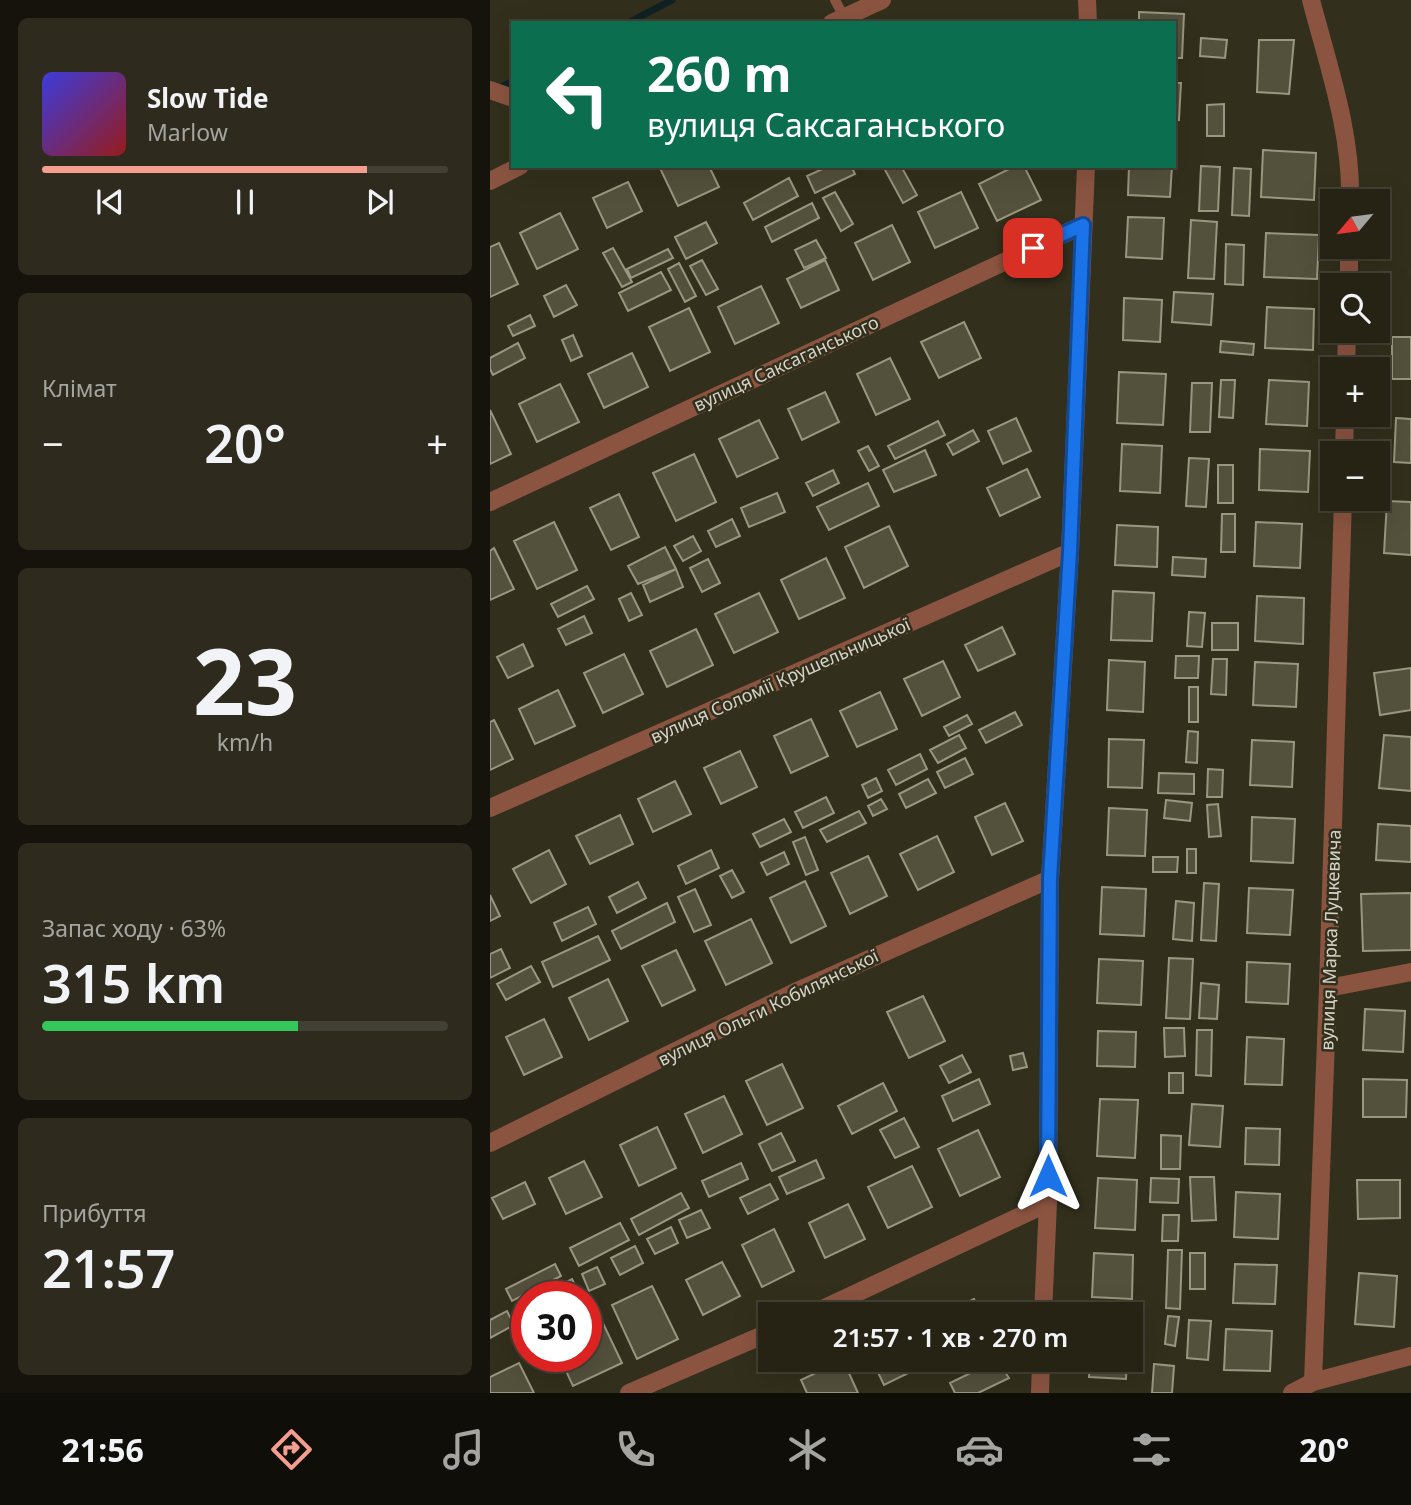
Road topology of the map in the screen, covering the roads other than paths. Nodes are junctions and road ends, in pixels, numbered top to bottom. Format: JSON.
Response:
{"nodes":[{"id":1,"x":835,"y":0,"type":"edge"},
{"id":2,"x":882,"y":0,"type":"edge"},
{"id":3,"x":1087,"y":0,"type":"edge"},
{"id":4,"x":1312,"y":7,"type":"edge"},
{"id":5,"x":838,"y":20,"type":"edge"},
{"id":6,"x":1088,"y":21,"type":"edge"},
{"id":7,"x":490,"y":90,"type":"edge"},
{"id":8,"x":511,"y":97,"type":"edge"},
{"id":9,"x":516,"y":168,"type":"edge"},
{"id":10,"x":1086,"y":168,"type":"edge"},
{"id":11,"x":490,"y":181,"type":"edge"},
{"id":12,"x":1351,"y":189,"type":"edge"},
{"id":13,"x":1083,"y":225,"type":"junction"},
{"id":14,"x":490,"y":502,"type":"edge"},
{"id":15,"x":1343,"y":511,"type":"edge"},
{"id":16,"x":1070,"y":552,"type":"junction"},
{"id":17,"x":490,"y":808,"type":"edge"},
{"id":18,"x":1050,"y":878,"type":"junction"},
{"id":19,"x":1411,"y":972,"type":"edge"},
{"id":20,"x":1328,"y":988,"type":"junction"},
{"id":21,"x":490,"y":1143,"type":"edge"},
{"id":22,"x":1048,"y":1203,"type":"junction"},
{"id":23,"x":838,"y":1302,"type":"edge"},
{"id":24,"x":1044,"y":1302,"type":"edge"},
{"id":25,"x":758,"y":1337,"type":"edge"},
{"id":26,"x":1411,"y":1356,"type":"edge"},
{"id":27,"x":1041,"y":1372,"type":"edge"},
{"id":28,"x":1313,"y":1382,"type":"junction"},
{"id":29,"x":629,"y":1393,"type":"edge"},
{"id":30,"x":1040,"y":1393,"type":"edge"},
{"id":31,"x":1292,"y":1393,"type":"edge"}],
"edges":[{"from":1,"to":5,"type":"lane"},
{"from":2,"to":5,"type":"street"},
{"from":3,"to":6,"type":"street"},
{"from":4,"to":12,"type":"street"},
{"from":7,"to":8,"type":"street"},
{"from":9,"to":11,"type":"street"},
{"from":10,"to":13,"type":"street"},
{"from":13,"to":14,"type":"street","name":"вулиця Саксаганського"},
{"from":13,"to":16,"type":"street"},
{"from":15,"to":20,"type":"street","name":"вулиця Марка Луцкевича"},
{"from":16,"to":17,"type":"street","name":"вулиця Соломії Крушельницької"},
{"from":16,"to":18,"type":"street"},
{"from":18,"to":21,"type":"street","name":"вулиця Ольги Кобилянської"},
{"from":18,"to":22,"type":"street"},
{"from":19,"to":20,"type":"street"},
{"from":20,"to":28,"type":"street","name":"вулиця Марка Луцкевича"},
{"from":22,"to":23,"type":"street"},
{"from":22,"to":24,"type":"street"},
{"from":25,"to":29,"type":"street"},
{"from":26,"to":28,"type":"street"},
{"from":27,"to":30,"type":"street"},
{"from":28,"to":31,"type":"street"}]}
